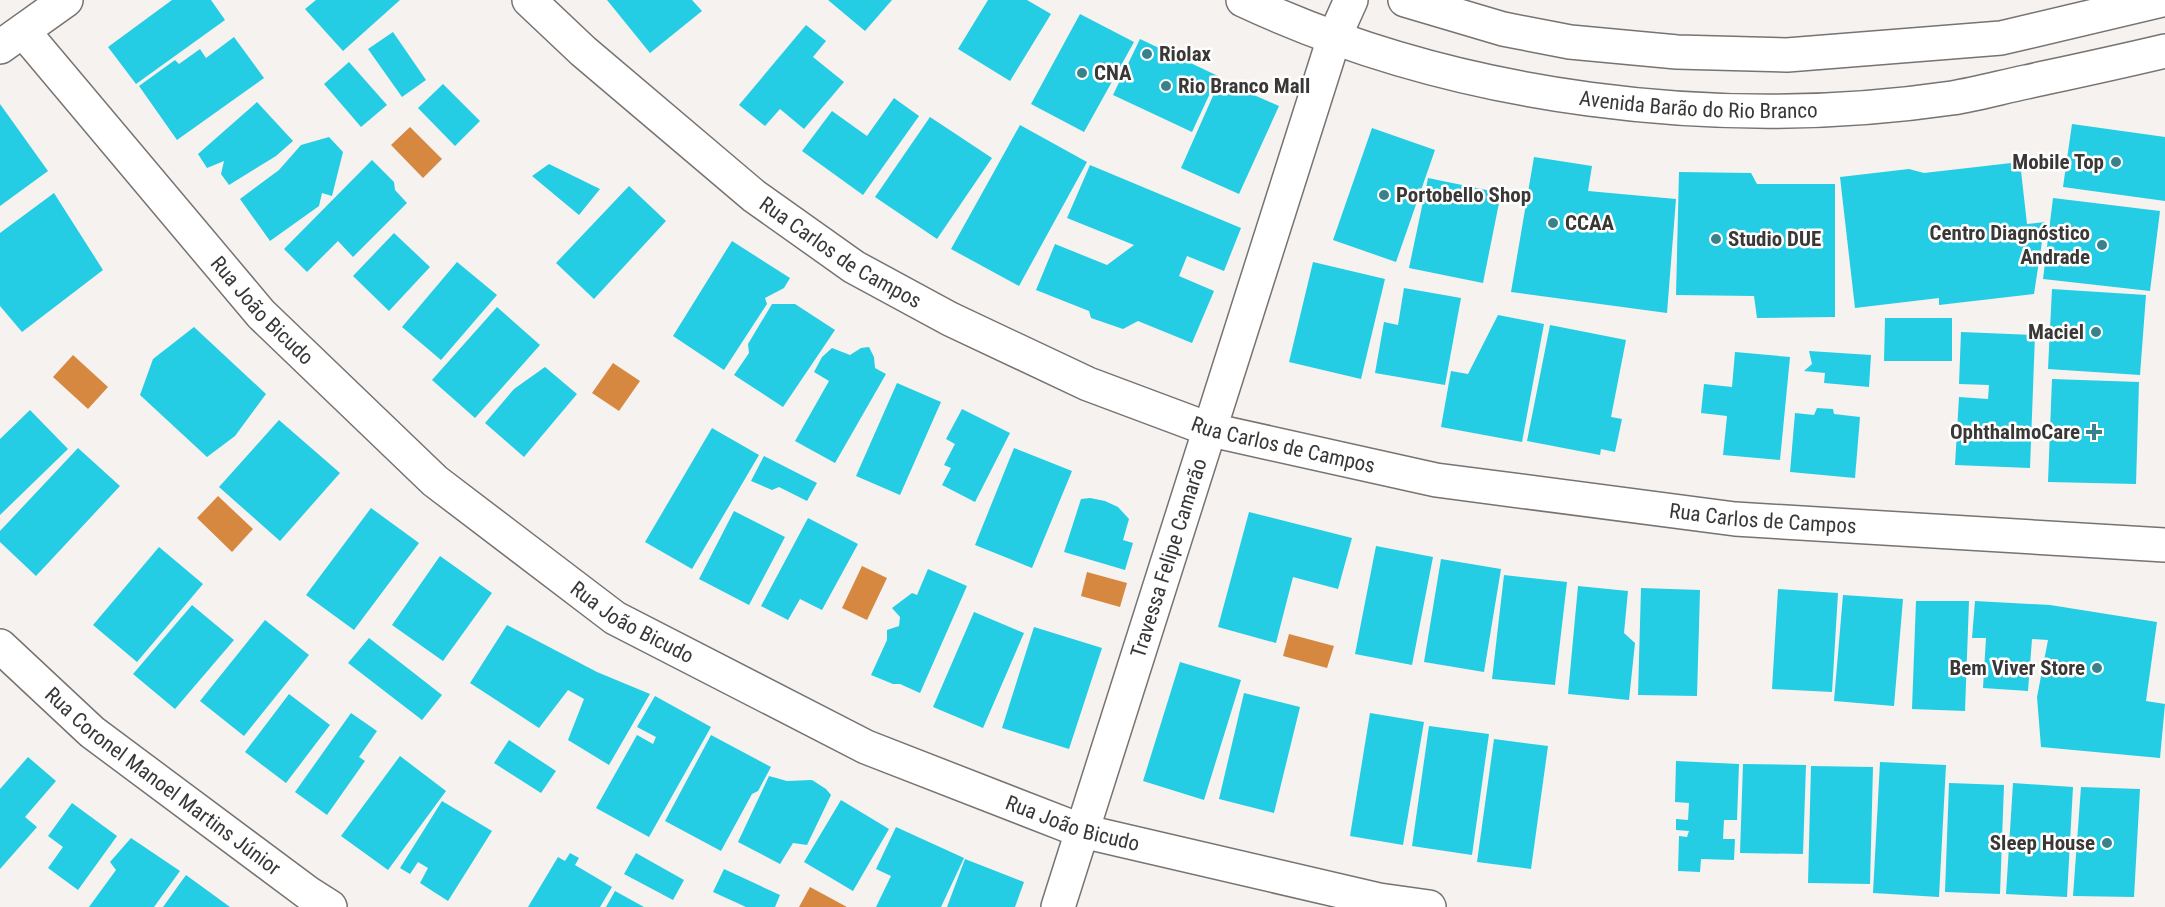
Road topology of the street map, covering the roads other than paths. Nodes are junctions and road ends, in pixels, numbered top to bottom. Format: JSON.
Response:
{"nodes":[{"id":1,"x":66,"y":0,"type":"edge"},
{"id":2,"x":529,"y":0,"type":"edge"},
{"id":3,"x":1243,"y":0,"type":"edge"},
{"id":4,"x":1351,"y":0,"type":"edge"},
{"id":5,"x":1406,"y":0,"type":"edge"},
{"id":6,"x":2162,"y":0,"type":"edge"},
{"id":7,"x":1334,"y":38,"type":"junction"},
{"id":8,"x":12,"y":39,"type":"edge"},
{"id":9,"x":2165,"y":51,"type":"edge"},
{"id":10,"x":1211,"y":430,"type":"junction"},
{"id":11,"x":2165,"y":545,"type":"edge"},
{"id":12,"x":0,"y":646,"type":"edge"},
{"id":13,"x":1082,"y":831,"type":"junction"},
{"id":14,"x":312,"y":902,"type":"edge"},
{"id":15,"x":1058,"y":907,"type":"edge"},
{"id":16,"x":1429,"y":907,"type":"edge"}],
"edges":[{"from":1,"to":8,"type":"street"},
{"from":2,"to":10,"type":"street","name":"Rua Carlos de Campos"},
{"from":3,"to":7,"type":"street","name":"Avenida Barão do Rio Branco"},
{"from":4,"to":7,"type":"street","name":"Travessa Felipe Camarão"},
{"from":5,"to":6,"type":"street"},
{"from":7,"to":9,"type":"street","name":"Avenida Barão do Rio Branco"},
{"from":7,"to":10,"type":"street","name":"Travessa Felipe Camarão"},
{"from":8,"to":13,"type":"street","name":"Rua João Bicudo"},
{"from":10,"to":11,"type":"street","name":"Rua Carlos de Campos"},
{"from":10,"to":13,"type":"street","name":"Travessa Felipe Camarão"},
{"from":12,"to":14,"type":"street","name":"Rua Coronel Manoel Martins Júnior"},
{"from":13,"to":15,"type":"street","name":"Travessa Felipe Camarão"},
{"from":13,"to":16,"type":"street","name":"Rua João Bicudo"}]}
